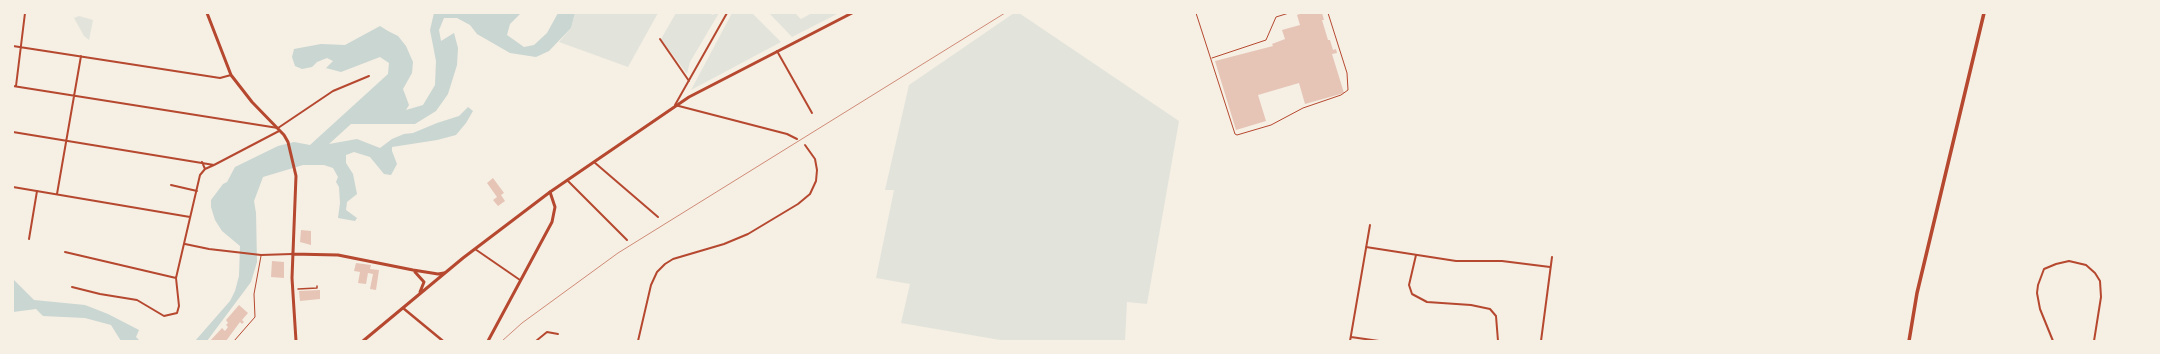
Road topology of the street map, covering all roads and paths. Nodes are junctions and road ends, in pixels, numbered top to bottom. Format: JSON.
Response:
{"nodes":[{"id":1,"x":25,"y":13,"type":"edge"},
{"id":2,"x":207,"y":13,"type":"edge"},
{"id":3,"x":727,"y":13,"type":"edge"},
{"id":4,"x":852,"y":13,"type":"edge"},
{"id":5,"x":1196,"y":13,"type":"edge"},
{"id":6,"x":1275,"y":13,"type":"edge"},
{"id":7,"x":1290,"y":13,"type":"edge"},
{"id":8,"x":1328,"y":13,"type":"edge"},
{"id":9,"x":1984,"y":13,"type":"edge"},
{"id":10,"x":1284,"y":14,"type":"edge"},
{"id":11,"x":1276,"y":17,"type":"junction"},
{"id":12,"x":660,"y":39,"type":"dead end"},
{"id":13,"x":13,"y":46,"type":"edge"},
{"id":14,"x":20,"y":47,"type":"junction"},
{"id":15,"x":778,"y":51,"type":"junction"},
{"id":16,"x":81,"y":56,"type":"junction"},
{"id":17,"x":1211,"y":58,"type":"junction"},
{"id":18,"x":231,"y":75,"type":"junction"},
{"id":19,"x":369,"y":76,"type":"dead end"},
{"id":20,"x":689,"y":82,"type":"junction"},
{"id":21,"x":14,"y":86,"type":"edge"},
{"id":22,"x":73,"y":95,"type":"junction"},
{"id":23,"x":675,"y":106,"type":"junction"},
{"id":24,"x":812,"y":113,"type":"dead end"},
{"id":25,"x":279,"y":129,"type":"junction"},
{"id":26,"x":13,"y":132,"type":"edge"},
{"id":27,"x":797,"y":139,"type":"dead end"},
{"id":28,"x":66,"y":141,"type":"junction"},
{"id":29,"x":805,"y":145,"type":"dead end"},
{"id":30,"x":593,"y":161,"type":"junction"},
{"id":31,"x":202,"y":162,"type":"junction"},
{"id":32,"x":214,"y":165,"type":"junction"},
{"id":33,"x":205,"y":169,"type":"junction"},
{"id":34,"x":567,"y":180,"type":"junction"},
{"id":35,"x":171,"y":185,"type":"dead end"},
{"id":36,"x":13,"y":187,"type":"edge"},
{"id":37,"x":37,"y":191,"type":"junction"},
{"id":38,"x":197,"y":191,"type":"junction"},
{"id":39,"x":550,"y":192,"type":"junction"},
{"id":40,"x":57,"y":194,"type":"junction"},
{"id":41,"x":658,"y":217,"type":"dead end"},
{"id":42,"x":190,"y":218,"type":"junction"},
{"id":43,"x":1370,"y":225,"type":"dead end"},
{"id":44,"x":29,"y":239,"type":"dead end"},
{"id":45,"x":627,"y":240,"type":"dead end"},
{"id":46,"x":185,"y":244,"type":"junction"},
{"id":47,"x":1366,"y":247,"type":"junction"},
{"id":48,"x":475,"y":249,"type":"junction"},
{"id":49,"x":65,"y":252,"type":"dead end"},
{"id":50,"x":260,"y":254,"type":"junction"},
{"id":51,"x":292,"y":254,"type":"junction"},
{"id":52,"x":1416,"y":254,"type":"junction"},
{"id":53,"x":1552,"y":257,"type":"dead end"},
{"id":54,"x":1550,"y":267,"type":"junction"},
{"id":55,"x":413,"y":270,"type":"junction"},
{"id":56,"x":447,"y":272,"type":"junction"},
{"id":57,"x":176,"y":278,"type":"junction"},
{"id":58,"x":520,"y":280,"type":"junction"},
{"id":59,"x":317,"y":286,"type":"dead end"},
{"id":60,"x":72,"y":287,"type":"dead end"},
{"id":61,"x":298,"y":289,"type":"dead end"},
{"id":62,"x":419,"y":293,"type":"junction"},
{"id":63,"x":402,"y":307,"type":"junction"},
{"id":64,"x":558,"y":334,"type":"dead end"},
{"id":65,"x":1351,"y":336,"type":"junction"},
{"id":66,"x":234,"y":341,"type":"edge"},
{"id":67,"x":296,"y":341,"type":"edge"},
{"id":68,"x":362,"y":341,"type":"edge"},
{"id":69,"x":443,"y":341,"type":"edge"},
{"id":70,"x":488,"y":341,"type":"edge"},
{"id":71,"x":536,"y":341,"type":"edge"},
{"id":72,"x":638,"y":341,"type":"edge"},
{"id":73,"x":1350,"y":341,"type":"edge"},
{"id":74,"x":1379,"y":341,"type":"edge"},
{"id":75,"x":1498,"y":341,"type":"edge"},
{"id":76,"x":1541,"y":341,"type":"edge"},
{"id":77,"x":1909,"y":341,"type":"edge"},
{"id":78,"x":2053,"y":341,"type":"edge"},
{"id":79,"x":2094,"y":341,"type":"edge"}],
"edges":[{"from":1,"to":14,"type":"street"},
{"from":2,"to":18,"type":"main road"},
{"from":3,"to":20,"type":"street"},
{"from":4,"to":15,"type":"main road"},
{"from":5,"to":17,"type":"lane"},
{"from":6,"to":11,"type":"lane"},
{"from":7,"to":10,"type":"lane"},
{"from":8,"to":17,"type":"lane"},
{"from":9,"to":77,"type":"highway"},
{"from":10,"to":11,"type":"lane"},
{"from":11,"to":17,"type":"lane"},
{"from":12,"to":20,"type":"street"},
{"from":13,"to":14,"type":"street"},
{"from":14,"to":16,"type":"street"},
{"from":14,"to":21,"type":"street"},
{"from":15,"to":23,"type":"main road"},
{"from":15,"to":24,"type":"street"},
{"from":16,"to":18,"type":"street"},
{"from":16,"to":22,"type":"street"},
{"from":18,"to":25,"type":"main road"},
{"from":19,"to":25,"type":"street"},
{"from":20,"to":23,"type":"street"},
{"from":21,"to":22,"type":"street"},
{"from":22,"to":25,"type":"street"},
{"from":22,"to":28,"type":"street"},
{"from":23,"to":27,"type":"street"},
{"from":23,"to":30,"type":"main road"},
{"from":25,"to":32,"type":"street"},
{"from":25,"to":51,"type":"main road"},
{"from":26,"to":28,"type":"street"},
{"from":28,"to":31,"type":"street"},
{"from":28,"to":40,"type":"street"},
{"from":29,"to":72,"type":"street"},
{"from":30,"to":34,"type":"main road"},
{"from":30,"to":41,"type":"street"},
{"from":31,"to":32,"type":"street"},
{"from":31,"to":33,"type":"street"},
{"from":32,"to":33,"type":"street"},
{"from":33,"to":38,"type":"street"},
{"from":34,"to":39,"type":"main road"},
{"from":34,"to":45,"type":"street"},
{"from":35,"to":38,"type":"street"},
{"from":36,"to":37,"type":"street"},
{"from":37,"to":40,"type":"street"},
{"from":37,"to":44,"type":"street"},
{"from":38,"to":42,"type":"street"},
{"from":39,"to":48,"type":"main road"},
{"from":39,"to":58,"type":"main road"},
{"from":40,"to":42,"type":"street"},
{"from":42,"to":46,"type":"street"},
{"from":43,"to":47,"type":"street"},
{"from":46,"to":50,"type":"street"},
{"from":46,"to":57,"type":"street"},
{"from":47,"to":52,"type":"street"},
{"from":47,"to":65,"type":"street"},
{"from":48,"to":56,"type":"main road"},
{"from":48,"to":58,"type":"street"},
{"from":49,"to":57,"type":"street"},
{"from":50,"to":51,"type":"street"},
{"from":50,"to":66,"type":"lane"},
{"from":51,"to":55,"type":"main road"},
{"from":51,"to":67,"type":"main road"},
{"from":52,"to":54,"type":"street"},
{"from":52,"to":75,"type":"street"},
{"from":53,"to":54,"type":"street"},
{"from":54,"to":76,"type":"street"},
{"from":55,"to":56,"type":"main road"},
{"from":55,"to":62,"type":"main road"},
{"from":56,"to":62,"type":"main road"},
{"from":57,"to":60,"type":"street"},
{"from":58,"to":70,"type":"main road"},
{"from":59,"to":61,"type":"street"},
{"from":62,"to":63,"type":"main road"},
{"from":63,"to":68,"type":"main road"},
{"from":63,"to":69,"type":"street"},
{"from":64,"to":71,"type":"street"},
{"from":65,"to":73,"type":"street"},
{"from":65,"to":74,"type":"street"},
{"from":78,"to":79,"type":"street"}]}
